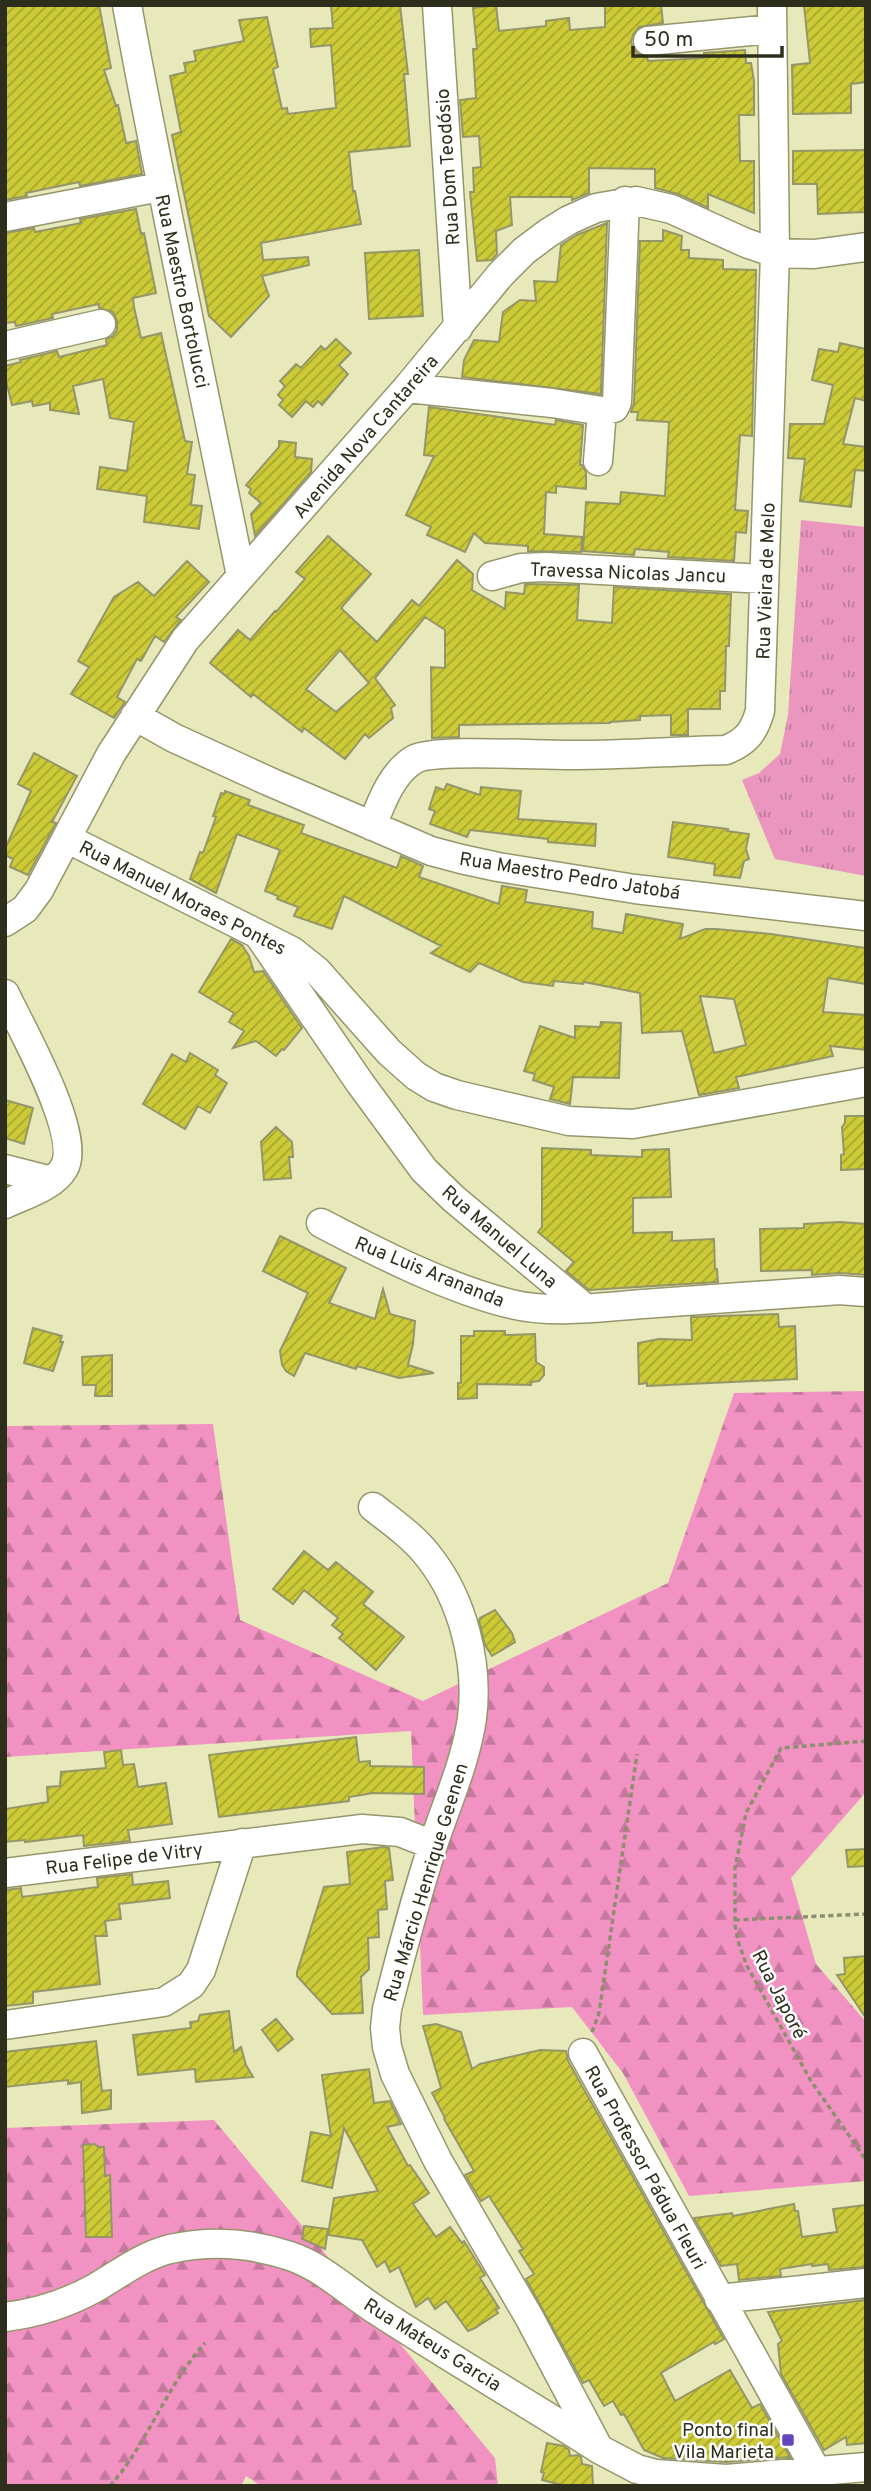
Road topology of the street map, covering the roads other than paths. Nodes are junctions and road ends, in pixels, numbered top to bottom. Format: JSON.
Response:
{"nodes":[{"id":1,"x":127,"y":5,"type":"edge"},
{"id":2,"x":437,"y":5,"type":"edge"},
{"id":3,"x":772,"y":17,"type":"edge"},
{"id":4,"x":648,"y":41,"type":"dead end"},
{"id":5,"x":160,"y":187,"type":"junction"},
{"id":6,"x":625,"y":201,"type":"junction"},
{"id":7,"x":5,"y":217,"type":"edge"},
{"id":8,"x":866,"y":247,"type":"edge"},
{"id":9,"x":775,"y":253,"type":"junction"},
{"id":10,"x":101,"y":324,"type":"dead end"},
{"id":11,"x":458,"y":328,"type":"junction"},
{"id":12,"x":5,"y":346,"type":"edge"},
{"id":13,"x":407,"y":388,"type":"junction"},
{"id":14,"x":602,"y":411,"type":"junction"},
{"id":15,"x":598,"y":461,"type":"dead end"},
{"id":16,"x":241,"y":576,"type":"junction"},
{"id":17,"x":492,"y":576,"type":"dead end"},
{"id":18,"x":764,"y":579,"type":"junction"},
{"id":19,"x":135,"y":716,"type":"junction"},
{"id":20,"x":372,"y":826,"type":"junction"},
{"id":21,"x":68,"y":839,"type":"junction"},
{"id":22,"x":866,"y":916,"type":"edge"},
{"id":23,"x":5,"y":922,"type":"edge"},
{"id":24,"x":257,"y":932,"type":"junction"},
{"id":25,"x":5,"y":994,"type":"edge"},
{"id":26,"x":866,"y":1082,"type":"edge"},
{"id":27,"x":5,"y":1169,"type":"edge"},
{"id":28,"x":52,"y":1181,"type":"junction"},
{"id":29,"x":5,"y":1203,"type":"edge"},
{"id":30,"x":321,"y":1223,"type":"dead end"},
{"id":31,"x":866,"y":1292,"type":"edge"},
{"id":32,"x":585,"y":1308,"type":"junction"},
{"id":33,"x":373,"y":1507,"type":"dead end"},
{"id":34,"x":242,"y":1843,"type":"junction"},
{"id":35,"x":433,"y":1845,"type":"junction"},
{"id":36,"x":5,"y":1873,"type":"edge"},
{"id":37,"x":5,"y":2025,"type":"edge"},
{"id":38,"x":583,"y":2053,"type":"road end"},
{"id":39,"x":866,"y":2283,"type":"edge"},
{"id":40,"x":719,"y":2299,"type":"junction"},
{"id":41,"x":5,"y":2317,"type":"edge"},
{"id":42,"x":599,"y":2449,"type":"junction"},
{"id":43,"x":817,"y":2472,"type":"junction"},
{"id":44,"x":861,"y":2473,"type":"edge"},
{"id":45,"x":657,"y":2480,"type":"edge"}],
"edges":[{"from":1,"to":5,"type":"street","name":"Rua Maestro Bortolucci"},
{"from":2,"to":11,"type":"street","name":"Rua Dom Teodósio"},
{"from":3,"to":4,"type":"street"},
{"from":3,"to":9,"type":"street","name":"Rua Vieira de Melo"},
{"from":5,"to":7,"type":"street"},
{"from":5,"to":16,"type":"street","name":"Rua Maestro Bortolucci"},
{"from":6,"to":9,"type":"street","name":"Avenida Nova Cantareira"},
{"from":6,"to":11,"type":"street","name":"Avenida Nova Cantareira"},
{"from":6,"to":14,"type":"street"},
{"from":8,"to":9,"type":"street","name":"Avenida Nova Cantareira"},
{"from":9,"to":18,"type":"street","name":"Rua Vieira de Melo"},
{"from":10,"to":12,"type":"street"},
{"from":11,"to":13,"type":"street","name":"Avenida Nova Cantareira"},
{"from":13,"to":14,"type":"street"},
{"from":13,"to":16,"type":"street","name":"Avenida Nova Cantareira"},
{"from":14,"to":15,"type":"street"},
{"from":16,"to":19,"type":"street","name":"Avenida Nova Cantareira"},
{"from":17,"to":18,"type":"street","name":"Travessa Nicolas Jancu"},
{"from":18,"to":20,"type":"street","name":"Rua Vieira de Melo"},
{"from":19,"to":20,"type":"street","name":"Rua Maestro Pedro Jatobá"},
{"from":19,"to":21,"type":"street","name":"Avenida Nova Cantareira"},
{"from":20,"to":22,"type":"street","name":"Rua Maestro Pedro Jatobá"},
{"from":21,"to":23,"type":"street","name":"Avenida Nova Cantareira"},
{"from":21,"to":24,"type":"street","name":"Rua Manuel Moraes Pontes"},
{"from":24,"to":26,"type":"street","name":"Rua Manuel Moraes Pontes"},
{"from":24,"to":32,"type":"street","name":"Rua Manuel Luna"},
{"from":25,"to":28,"type":"street"},
{"from":27,"to":28,"type":"street"},
{"from":28,"to":29,"type":"street"},
{"from":30,"to":32,"type":"street","name":"Rua Luis Arananda"},
{"from":31,"to":32,"type":"street"},
{"from":33,"to":35,"type":"street","name":"Rua Márcio Henrique Geenen"},
{"from":34,"to":35,"type":"street","name":"Rua Felipe de Vitry"},
{"from":34,"to":36,"type":"street","name":"Rua Felipe de Vitry"},
{"from":34,"to":37,"type":"street"},
{"from":35,"to":42,"type":"street","name":"Rua Márcio Henrique Geenen"},
{"from":38,"to":40,"type":"street","name":"Rua Professor Pádua Fleuri"},
{"from":39,"to":40,"type":"street"},
{"from":40,"to":43,"type":"street","name":"Rua Professor Pádua Fleuri"},
{"from":41,"to":42,"type":"street","name":"Rua Mateus Garcia"},
{"from":42,"to":45,"type":"street","name":"Rua Mateus Garcia"},
{"from":43,"to":44,"type":"street","name":"Rua Mateus Garcia"},
{"from":43,"to":45,"type":"street","name":"Rua Mateus Garcia"}]}
